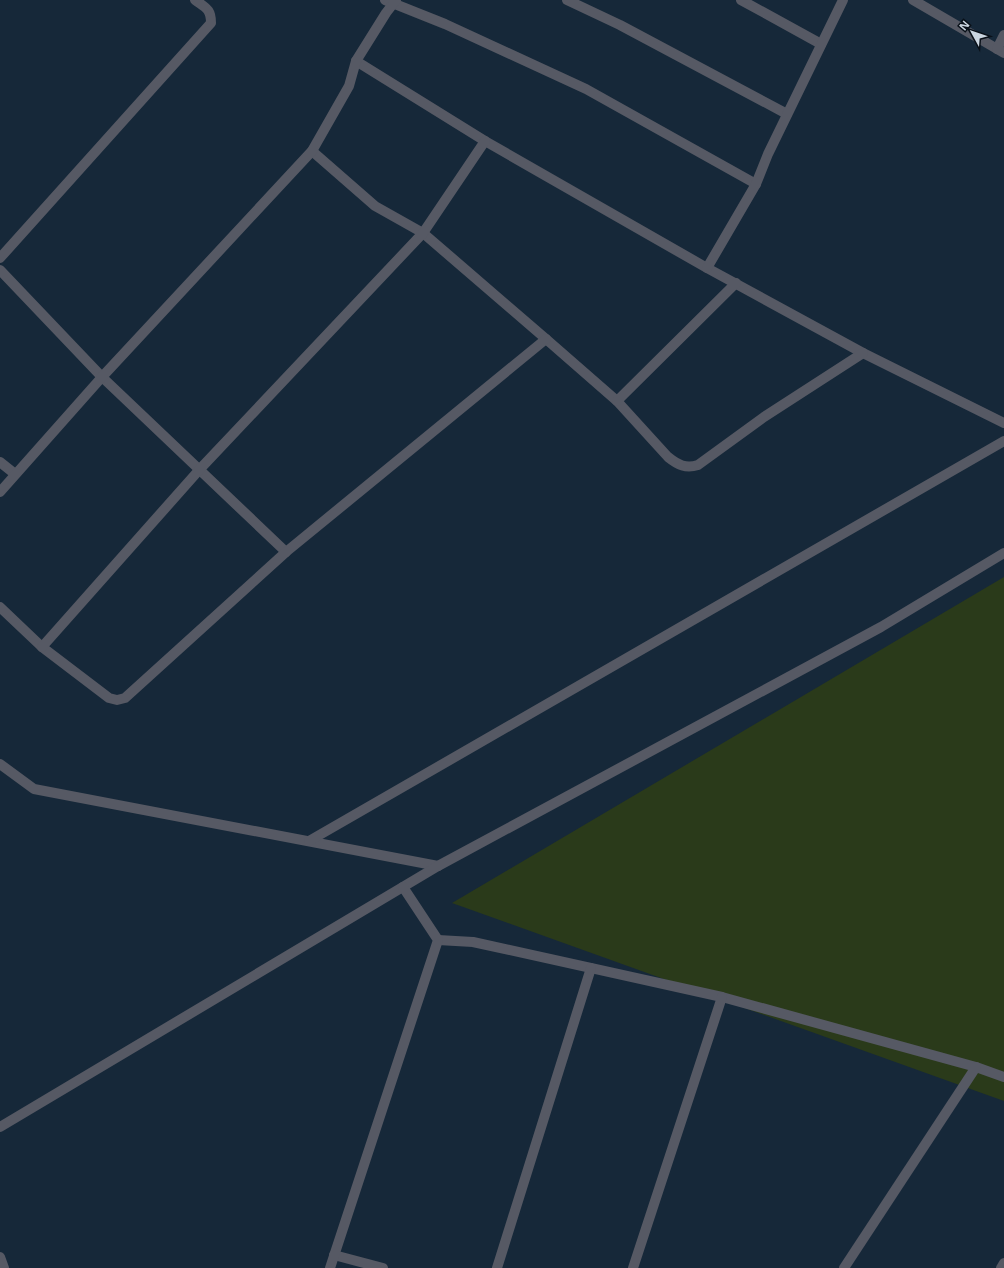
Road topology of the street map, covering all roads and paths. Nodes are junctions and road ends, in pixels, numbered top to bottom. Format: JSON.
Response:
{"nodes":[{"id":1,"x":195,"y":0,"type":"edge"},
{"id":2,"x":567,"y":0,"type":"edge"},
{"id":3,"x":741,"y":0,"type":"edge"},
{"id":4,"x":843,"y":0,"type":"edge"},
{"id":5,"x":913,"y":0,"type":"edge"},
{"id":6,"x":392,"y":1,"type":"edge"},
{"id":7,"x":930,"y":4,"type":"edge"},
{"id":8,"x":1004,"y":35,"type":"edge"},
{"id":9,"x":821,"y":44,"type":"junction"},
{"id":10,"x":1001,"y":51,"type":"edge"},
{"id":11,"x":356,"y":60,"type":"junction"},
{"id":12,"x":787,"y":114,"type":"junction"},
{"id":13,"x":485,"y":141,"type":"junction"},
{"id":14,"x":312,"y":151,"type":"junction"},
{"id":15,"x":756,"y":184,"type":"junction"},
{"id":16,"x":423,"y":233,"type":"junction"},
{"id":17,"x":0,"y":258,"type":"edge"},
{"id":18,"x":707,"y":268,"type":"junction"},
{"id":19,"x":0,"y":270,"type":"edge"},
{"id":20,"x":736,"y":283,"type":"junction"},
{"id":21,"x":546,"y":338,"type":"junction"},
{"id":22,"x":863,"y":353,"type":"junction"},
{"id":23,"x":102,"y":377,"type":"junction"},
{"id":24,"x":617,"y":401,"type":"junction"},
{"id":25,"x":1004,"y":423,"type":"edge"},
{"id":26,"x":1004,"y":441,"type":"edge"},
{"id":27,"x":0,"y":462,"type":"edge"},
{"id":28,"x":200,"y":469,"type":"junction"},
{"id":29,"x":15,"y":474,"type":"junction"},
{"id":30,"x":0,"y":492,"type":"edge"},
{"id":31,"x":286,"y":552,"type":"junction"},
{"id":32,"x":1004,"y":553,"type":"edge"},
{"id":33,"x":0,"y":607,"type":"edge"},
{"id":34,"x":42,"y":647,"type":"junction"},
{"id":35,"x":0,"y":764,"type":"edge"},
{"id":36,"x":309,"y":842,"type":"junction"},
{"id":37,"x":438,"y":866,"type":"junction"},
{"id":38,"x":403,"y":888,"type":"junction"},
{"id":39,"x":438,"y":940,"type":"junction"},
{"id":40,"x":591,"y":968,"type":"junction"},
{"id":41,"x":722,"y":997,"type":"junction"},
{"id":42,"x":976,"y":1067,"type":"junction"},
{"id":43,"x":1004,"y":1077,"type":"edge"},
{"id":44,"x":0,"y":1127,"type":"edge"},
{"id":45,"x":334,"y":1255,"type":"junction"},
{"id":46,"x":0,"y":1257,"type":"edge"},
{"id":47,"x":1004,"y":1263,"type":"edge"},
{"id":48,"x":4,"y":1268,"type":"edge"},
{"id":49,"x":330,"y":1268,"type":"edge"},
{"id":50,"x":383,"y":1268,"type":"edge"},
{"id":51,"x":497,"y":1268,"type":"edge"},
{"id":52,"x":633,"y":1268,"type":"edge"},
{"id":53,"x":844,"y":1268,"type":"edge"},
{"id":54,"x":1000,"y":1268,"type":"edge"}],
"edges":[{"from":1,"to":17,"type":"street"},
{"from":2,"to":12,"type":"street"},
{"from":3,"to":9,"type":"street"},
{"from":4,"to":9,"type":"street"},
{"from":5,"to":7,"type":"street"},
{"from":6,"to":11,"type":"street"},
{"from":6,"to":15,"type":"street"},
{"from":7,"to":10,"type":"street"},
{"from":8,"to":10,"type":"street"},
{"from":9,"to":12,"type":"street"},
{"from":11,"to":13,"type":"street"},
{"from":11,"to":14,"type":"street"},
{"from":12,"to":15,"type":"street"},
{"from":13,"to":16,"type":"street"},
{"from":13,"to":18,"type":"street"},
{"from":14,"to":16,"type":"street"},
{"from":14,"to":23,"type":"street"},
{"from":15,"to":18,"type":"street"},
{"from":16,"to":21,"type":"street"},
{"from":16,"to":28,"type":"street"},
{"from":18,"to":20,"type":"street"},
{"from":19,"to":23,"type":"street"},
{"from":20,"to":22,"type":"street"},
{"from":20,"to":24,"type":"street"},
{"from":21,"to":24,"type":"street"},
{"from":21,"to":31,"type":"street"},
{"from":22,"to":24,"type":"street"},
{"from":22,"to":25,"type":"street"},
{"from":23,"to":28,"type":"street"},
{"from":23,"to":29,"type":"street"},
{"from":26,"to":36,"type":"street"},
{"from":27,"to":29,"type":"street"},
{"from":28,"to":31,"type":"street"},
{"from":28,"to":34,"type":"street"},
{"from":29,"to":30,"type":"street"},
{"from":31,"to":34,"type":"street"},
{"from":32,"to":37,"type":"street"},
{"from":33,"to":34,"type":"street"},
{"from":35,"to":36,"type":"street"},
{"from":36,"to":37,"type":"street"},
{"from":37,"to":38,"type":"street"},
{"from":38,"to":39,"type":"street"},
{"from":38,"to":44,"type":"street"},
{"from":39,"to":40,"type":"street"},
{"from":39,"to":45,"type":"street"},
{"from":40,"to":41,"type":"street"},
{"from":40,"to":51,"type":"street"},
{"from":41,"to":42,"type":"street"},
{"from":41,"to":52,"type":"street"},
{"from":42,"to":43,"type":"street"},
{"from":42,"to":53,"type":"street"},
{"from":45,"to":49,"type":"street"},
{"from":45,"to":50,"type":"street"},
{"from":46,"to":48,"type":"street"},
{"from":47,"to":54,"type":"street"}]}
